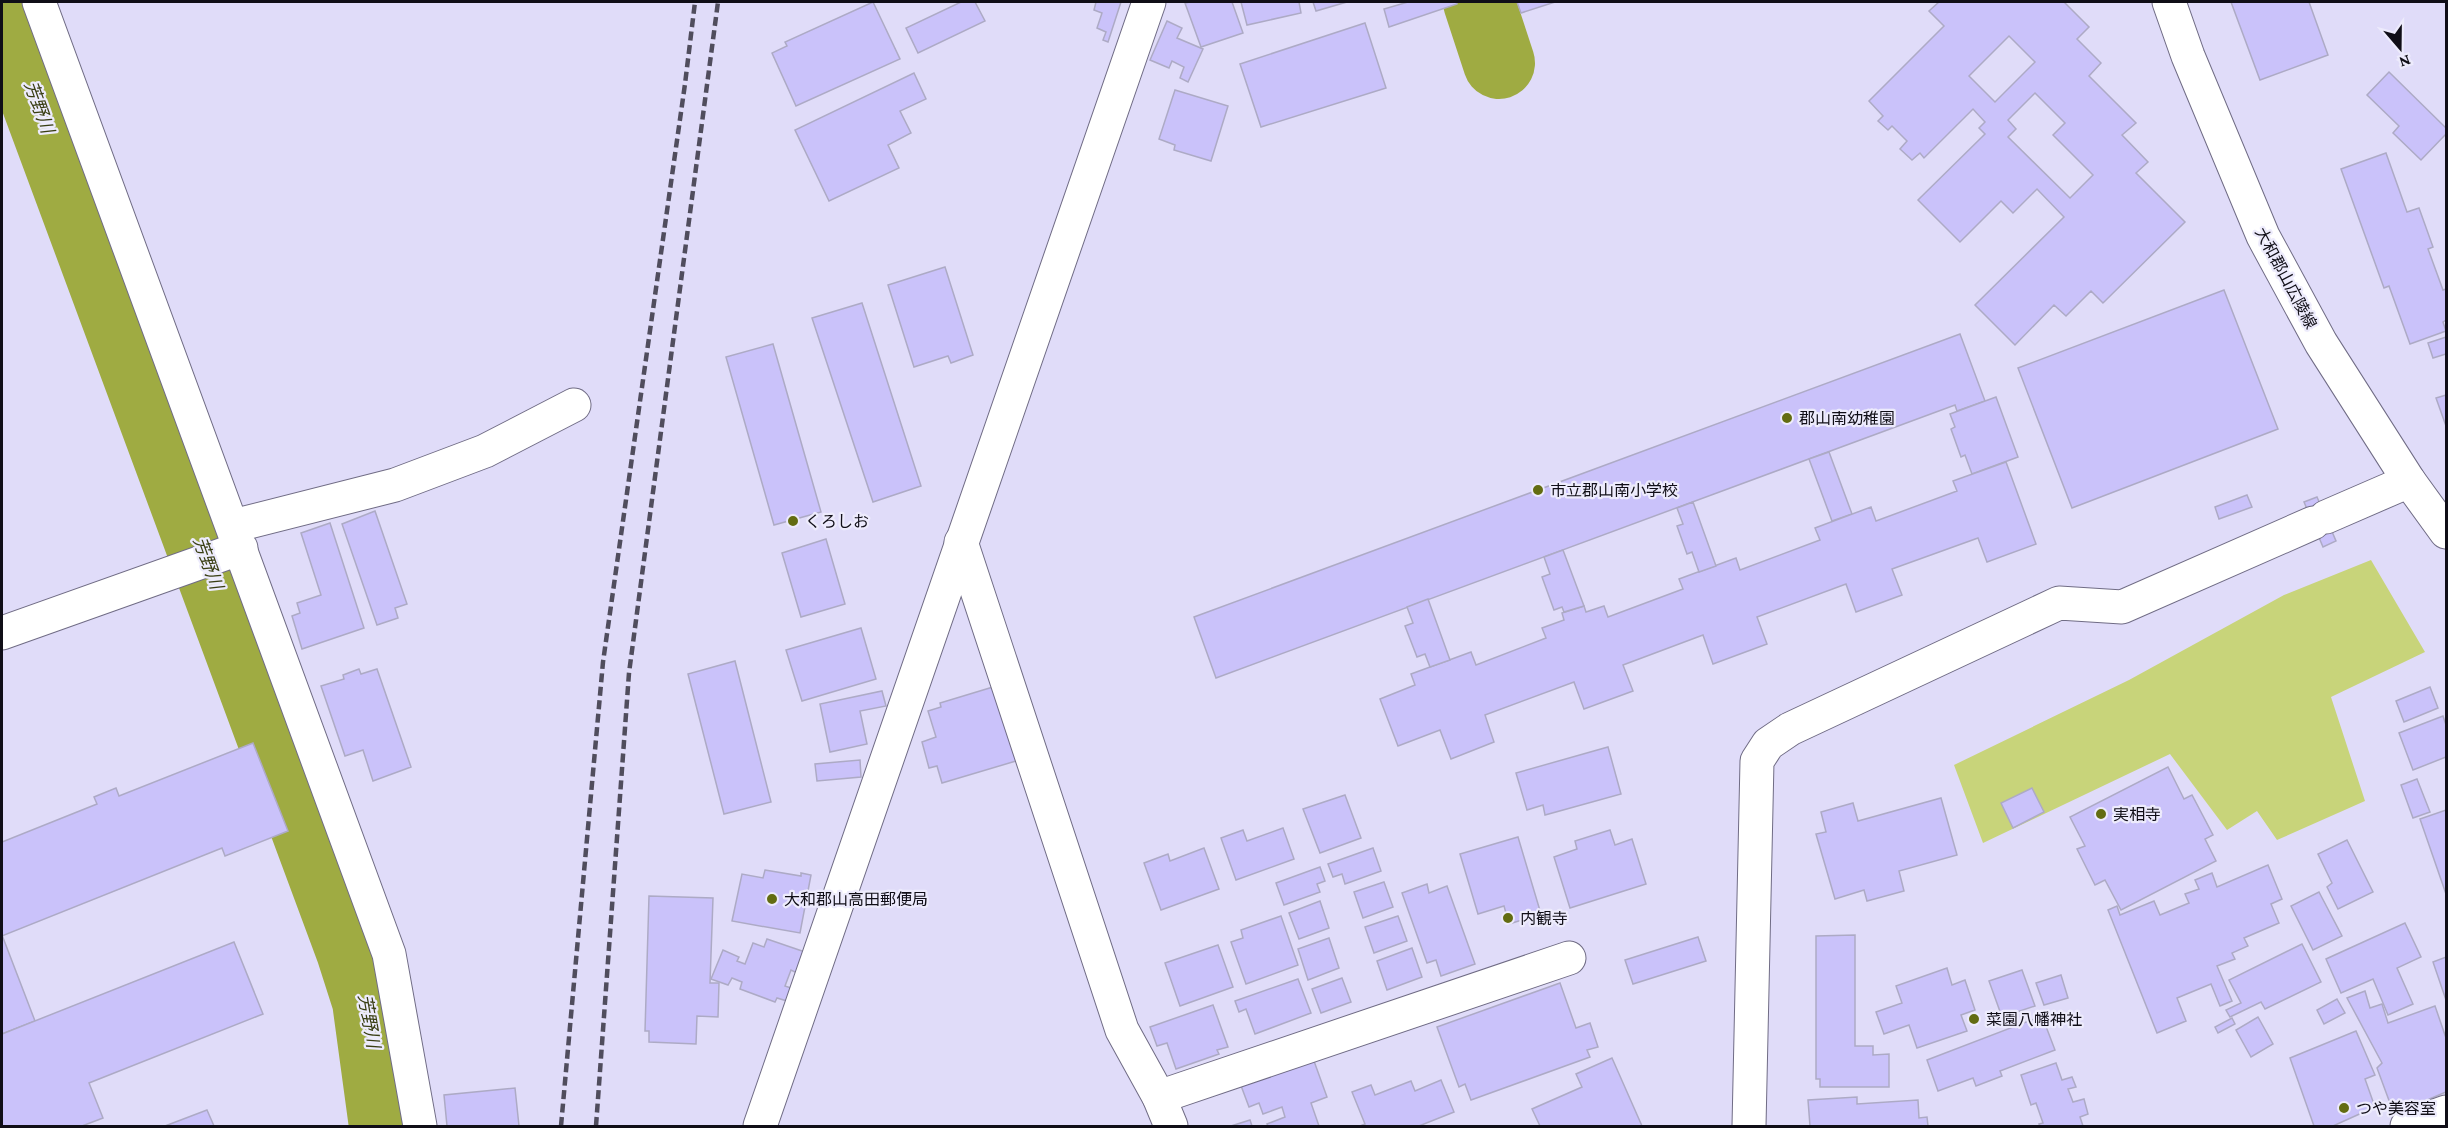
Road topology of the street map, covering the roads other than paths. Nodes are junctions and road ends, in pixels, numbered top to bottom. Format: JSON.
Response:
{"nodes":[{"id":1,"x":39,"y":2,"type":"edge"},
{"id":2,"x":1149,"y":2,"type":"edge"},
{"id":3,"x":2169,"y":2,"type":"edge"},
{"id":4,"x":574,"y":405,"type":"dead end"},
{"id":5,"x":2409,"y":481,"type":"junction"},
{"id":6,"x":2446,"y":532,"type":"edge"},
{"id":7,"x":237,"y":537,"type":"junction"},
{"id":8,"x":961,"y":542,"type":"junction"},
{"id":9,"x":2,"y":633,"type":"edge"},
{"id":10,"x":1569,"y":958,"type":"dead end"},
{"id":11,"x":1165,"y":1112,"type":"edge"},
{"id":12,"x":2446,"y":1112,"type":"edge"},
{"id":13,"x":420,"y":1126,"type":"edge"},
{"id":14,"x":760,"y":1126,"type":"edge"},
{"id":15,"x":1749,"y":1126,"type":"edge"},
{"id":16,"x":2407,"y":1126,"type":"edge"}],
"edges":[{"from":1,"to":7,"type":"street"},
{"from":2,"to":8,"type":"street"},
{"from":3,"to":5,"type":"street","name":"大和郡山広陵線"},
{"from":4,"to":7,"type":"street"},
{"from":5,"to":6,"type":"street","name":"大和郡山広陵線"},
{"from":5,"to":15,"type":"street"},
{"from":7,"to":9,"type":"street"},
{"from":7,"to":13,"type":"street"},
{"from":8,"to":11,"type":"street"},
{"from":8,"to":14,"type":"street"},
{"from":10,"to":11,"type":"street"},
{"from":12,"to":16,"type":"street"}]}
